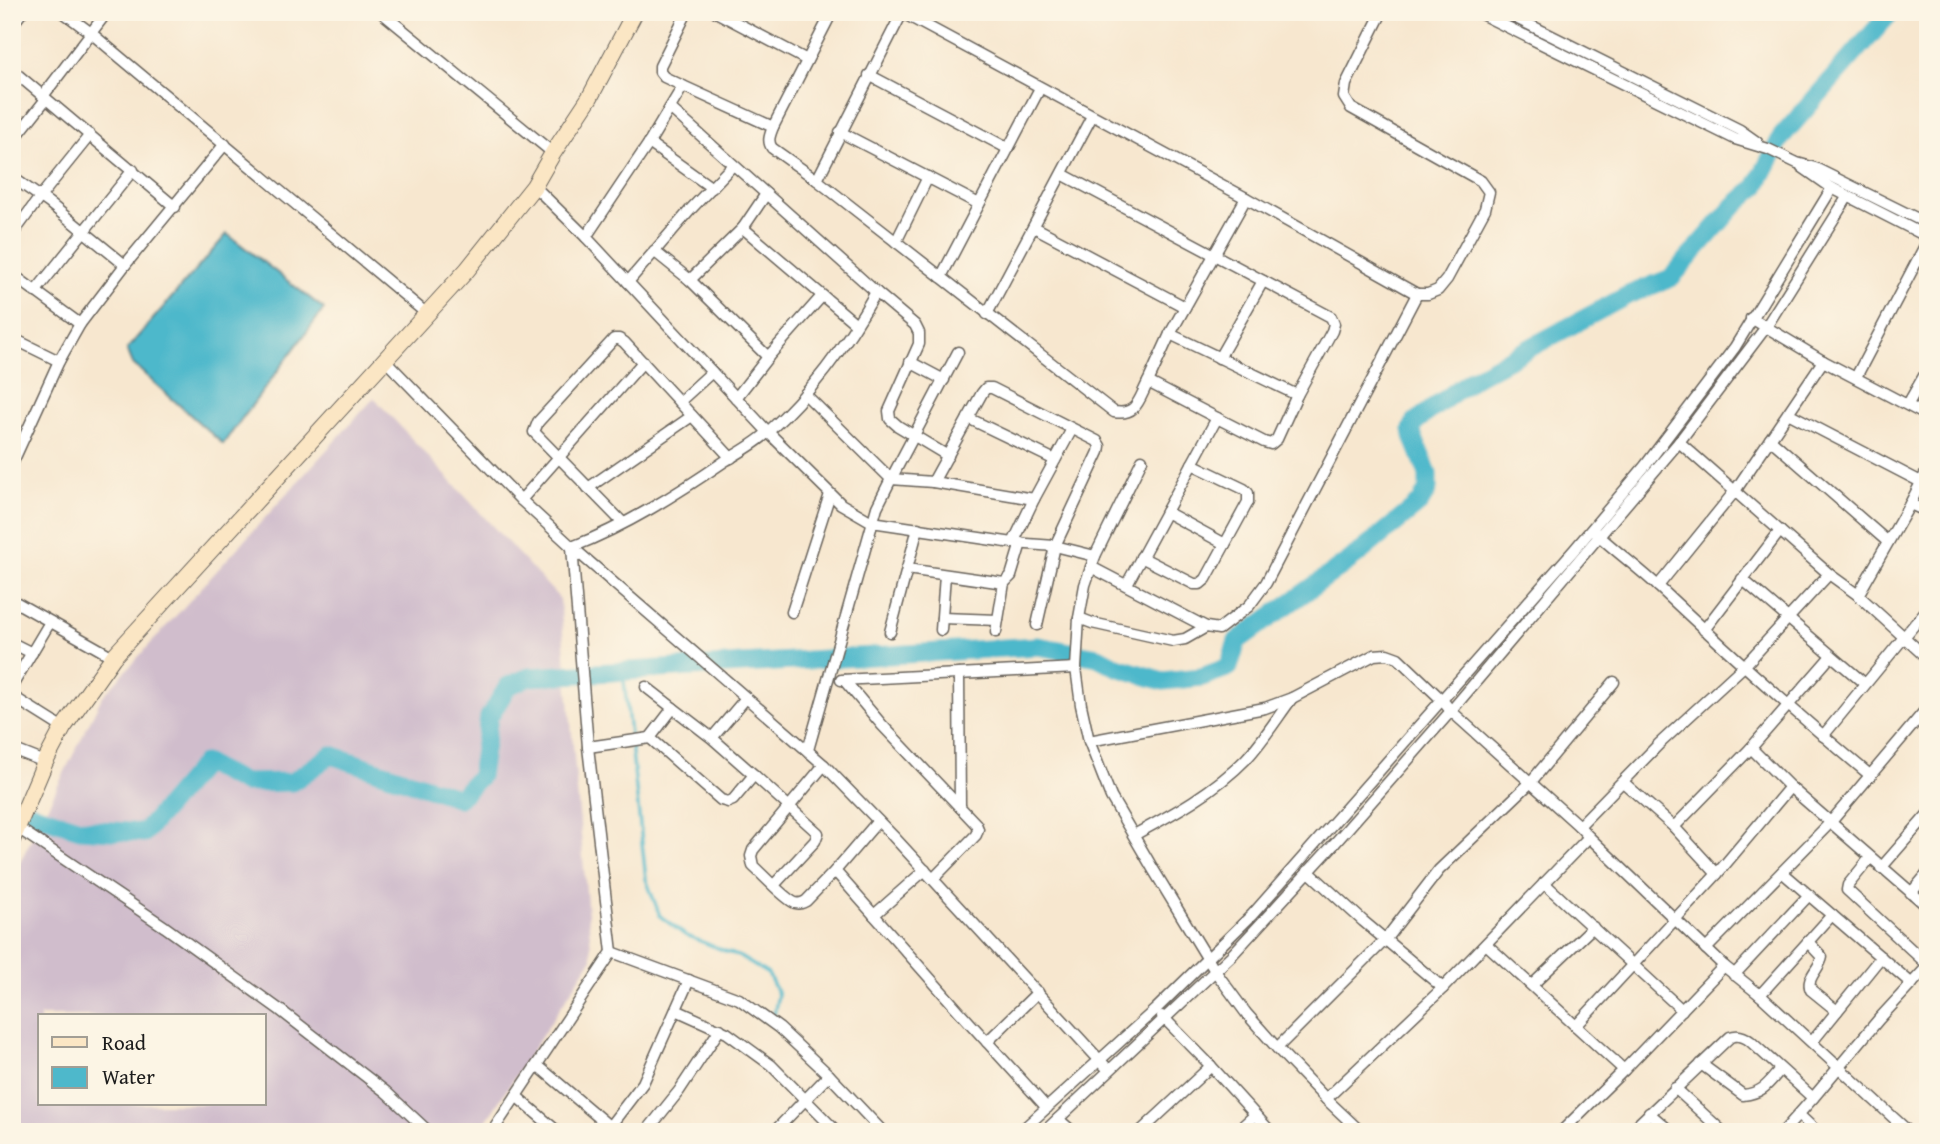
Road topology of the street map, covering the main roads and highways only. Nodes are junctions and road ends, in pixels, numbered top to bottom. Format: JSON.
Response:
{"nodes":[{"id":1,"x":635,"y":12,"type":"edge"},
{"id":2,"x":17,"y":829,"type":"edge"}],
"edges":[{"from":1,"to":2,"type":"main road"}]}
